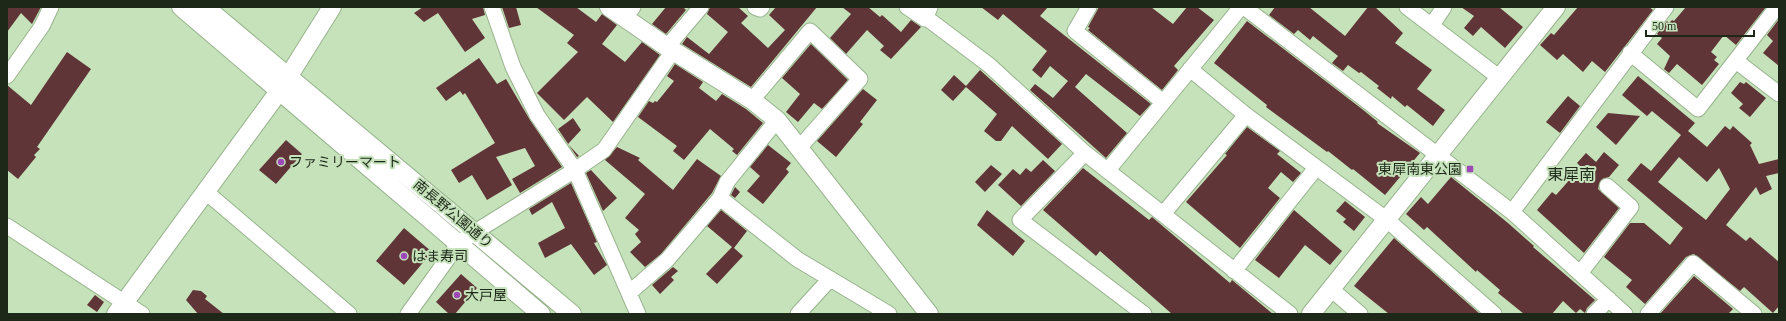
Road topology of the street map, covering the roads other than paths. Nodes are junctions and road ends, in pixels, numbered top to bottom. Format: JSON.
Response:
{"nodes":[{"id":1,"x":51,"y":7,"type":"edge"},
{"id":2,"x":181,"y":7,"type":"edge"},
{"id":3,"x":205,"y":7,"type":"edge"},
{"id":4,"x":332,"y":7,"type":"edge"},
{"id":5,"x":492,"y":7,"type":"edge"},
{"id":6,"x":609,"y":7,"type":"edge"},
{"id":7,"x":701,"y":7,"type":"edge"},
{"id":8,"x":755,"y":7,"type":"edge"},
{"id":9,"x":762,"y":7,"type":"edge"},
{"id":10,"x":907,"y":7,"type":"edge"},
{"id":11,"x":1090,"y":7,"type":"edge"},
{"id":12,"x":1241,"y":7,"type":"edge"},
{"id":13,"x":1244,"y":7,"type":"edge"},
{"id":14,"x":1407,"y":7,"type":"edge"},
{"id":15,"x":1444,"y":7,"type":"edge"},
{"id":16,"x":1556,"y":7,"type":"edge"},
{"id":17,"x":1666,"y":7,"type":"edge"},
{"id":18,"x":1777,"y":7,"type":"edge"},
{"id":19,"x":629,"y":12,"type":"edge"},
{"id":20,"x":927,"y":12,"type":"edge"},
{"id":21,"x":1432,"y":25,"type":"junction"},
{"id":22,"x":670,"y":49,"type":"junction"},
{"id":23,"x":1630,"y":53,"type":"junction"},
{"id":24,"x":1736,"y":61,"type":"junction"},
{"id":25,"x":1190,"y":69,"type":"junction"},
{"id":26,"x":7,"y":76,"type":"edge"},
{"id":27,"x":1500,"y":78,"type":"junction"},
{"id":28,"x":284,"y":84,"type":"junction"},
{"id":29,"x":1779,"y":94,"type":"edge"},
{"id":30,"x":752,"y":100,"type":"junction"},
{"id":31,"x":1163,"y":102,"type":"junction"},
{"id":32,"x":1246,"y":115,"type":"junction"},
{"id":33,"x":777,"y":120,"type":"junction"},
{"id":34,"x":800,"y":148,"type":"junction"},
{"id":35,"x":1085,"y":153,"type":"junction"},
{"id":36,"x":1437,"y":154,"type":"junction"},
{"id":37,"x":1316,"y":168,"type":"junction"},
{"id":38,"x":575,"y":170,"type":"junction"},
{"id":39,"x":1108,"y":170,"type":"junction"},
{"id":40,"x":1607,"y":186,"type":"dead end"},
{"id":41,"x":206,"y":192,"type":"junction"},
{"id":42,"x":720,"y":198,"type":"junction"},
{"id":43,"x":1512,"y":212,"type":"junction"},
{"id":44,"x":1163,"y":214,"type":"junction"},
{"id":45,"x":1386,"y":219,"type":"junction"},
{"id":46,"x":7,"y":226,"type":"edge"},
{"id":47,"x":474,"y":232,"type":"junction"},
{"id":48,"x":458,"y":244,"type":"junction"},
{"id":49,"x":1234,"y":271,"type":"junction"},
{"id":50,"x":1581,"y":272,"type":"junction"},
{"id":51,"x":829,"y":280,"type":"junction"},
{"id":52,"x":1331,"y":289,"type":"junction"},
{"id":53,"x":629,"y":293,"type":"junction"},
{"id":54,"x":1609,"y":299,"type":"junction"},
{"id":55,"x":119,"y":308,"type":"edge"},
{"id":56,"x":142,"y":314,"type":"edge"},
{"id":57,"x":348,"y":314,"type":"edge"},
{"id":58,"x":408,"y":314,"type":"edge"},
{"id":59,"x":542,"y":314,"type":"edge"},
{"id":60,"x":572,"y":314,"type":"edge"},
{"id":61,"x":638,"y":314,"type":"edge"},
{"id":62,"x":798,"y":314,"type":"edge"},
{"id":63,"x":889,"y":314,"type":"edge"},
{"id":64,"x":929,"y":314,"type":"edge"},
{"id":65,"x":1144,"y":314,"type":"edge"},
{"id":66,"x":1290,"y":314,"type":"edge"},
{"id":67,"x":1311,"y":314,"type":"edge"},
{"id":68,"x":1360,"y":314,"type":"edge"},
{"id":69,"x":1494,"y":314,"type":"edge"},
{"id":70,"x":1594,"y":314,"type":"edge"},
{"id":71,"x":1625,"y":314,"type":"edge"},
{"id":72,"x":1648,"y":314,"type":"edge"},
{"id":73,"x":1754,"y":314,"type":"edge"}],
"edges":[{"from":1,"to":26,"type":"street"},
{"from":2,"to":28,"type":"street","name":"南長野公園通り"},
{"from":3,"to":28,"type":"street","name":"南長野公園通り"},
{"from":4,"to":28,"type":"street"},
{"from":5,"to":38,"type":"street"},
{"from":6,"to":19,"type":"street"},
{"from":7,"to":22,"type":"street"},
{"from":8,"to":9,"type":"street"},
{"from":10,"to":20,"type":"street"},
{"from":11,"to":31,"type":"street"},
{"from":12,"to":25,"type":"street"},
{"from":13,"to":36,"type":"street"},
{"from":14,"to":21,"type":"street"},
{"from":15,"to":21,"type":"street"},
{"from":16,"to":27,"type":"street"},
{"from":17,"to":23,"type":"street"},
{"from":18,"to":24,"type":"street"},
{"from":19,"to":22,"type":"street"},
{"from":20,"to":35,"type":"street"},
{"from":21,"to":27,"type":"street"},
{"from":22,"to":30,"type":"street"},
{"from":22,"to":38,"type":"street"},
{"from":23,"to":24,"type":"street"},
{"from":23,"to":43,"type":"street"},
{"from":24,"to":29,"type":"street"},
{"from":25,"to":31,"type":"street"},
{"from":25,"to":32,"type":"street"},
{"from":27,"to":36,"type":"street"},
{"from":28,"to":41,"type":"street"},
{"from":28,"to":47,"type":"street","name":"南長野公園通り"},
{"from":28,"to":48,"type":"street","name":"南長野公園通り"},
{"from":30,"to":33,"type":"street"},
{"from":30,"to":34,"type":"street"},
{"from":31,"to":39,"type":"street"},
{"from":32,"to":37,"type":"street"},
{"from":32,"to":44,"type":"street"},
{"from":33,"to":34,"type":"street"},
{"from":33,"to":42,"type":"street"},
{"from":34,"to":64,"type":"street"},
{"from":35,"to":39,"type":"street"},
{"from":35,"to":65,"type":"street"},
{"from":36,"to":43,"type":"street"},
{"from":36,"to":45,"type":"street"},
{"from":37,"to":45,"type":"street"},
{"from":37,"to":49,"type":"street"},
{"from":38,"to":47,"type":"street"},
{"from":38,"to":53,"type":"street"},
{"from":39,"to":44,"type":"street"},
{"from":40,"to":50,"type":"street"},
{"from":41,"to":55,"type":"street"},
{"from":41,"to":57,"type":"street"},
{"from":42,"to":51,"type":"street"},
{"from":42,"to":53,"type":"street"},
{"from":43,"to":50,"type":"street"},
{"from":44,"to":49,"type":"street"},
{"from":45,"to":52,"type":"street"},
{"from":45,"to":69,"type":"street"},
{"from":46,"to":55,"type":"street"},
{"from":47,"to":48,"type":"street"},
{"from":47,"to":60,"type":"street","name":"南長野公園通り"},
{"from":48,"to":58,"type":"street"},
{"from":48,"to":59,"type":"street","name":"南長野公園通り"},
{"from":49,"to":66,"type":"street"},
{"from":50,"to":54,"type":"street"},
{"from":51,"to":62,"type":"street"},
{"from":51,"to":63,"type":"street"},
{"from":52,"to":67,"type":"street"},
{"from":52,"to":68,"type":"street"},
{"from":53,"to":61,"type":"street"},
{"from":54,"to":70,"type":"street"},
{"from":54,"to":71,"type":"street"},
{"from":55,"to":56,"type":"street"},
{"from":72,"to":73,"type":"street"}]}
